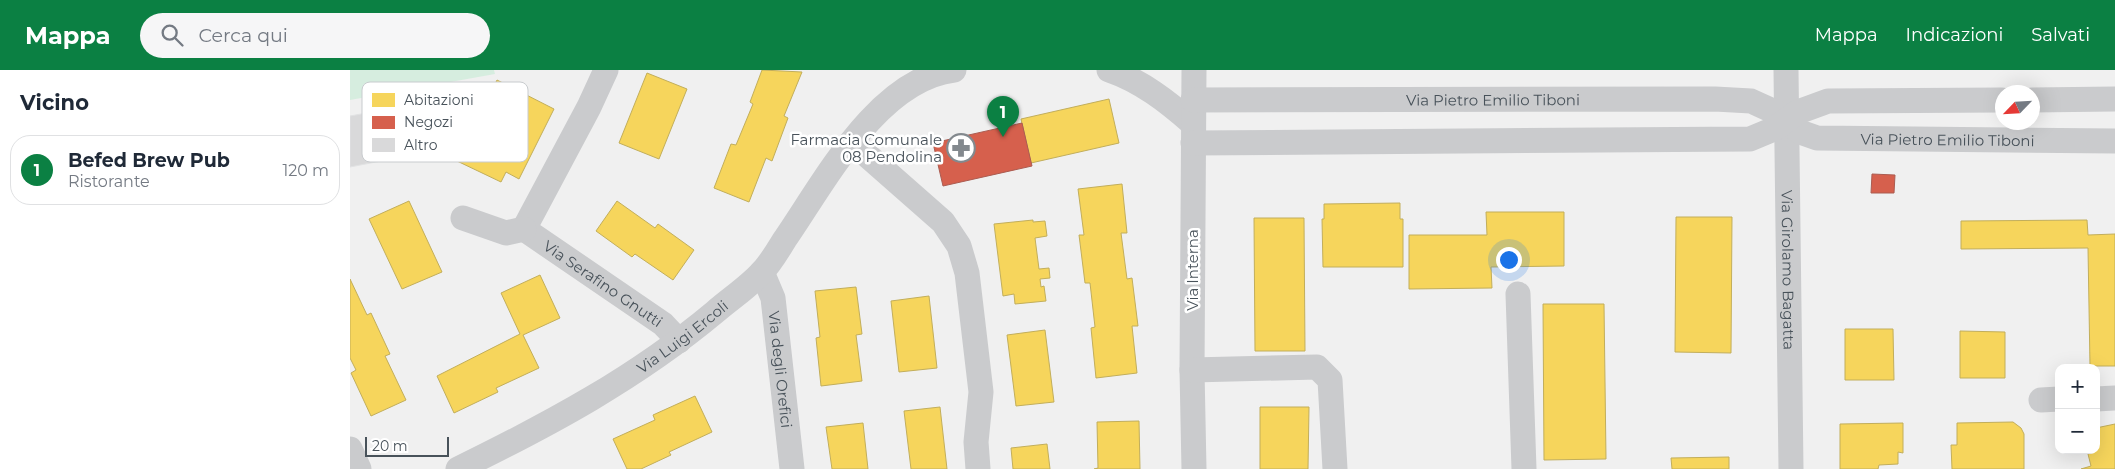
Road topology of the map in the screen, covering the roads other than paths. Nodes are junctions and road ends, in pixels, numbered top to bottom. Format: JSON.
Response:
{"nodes":[{"id":1,"x":606,"y":70,"type":"edge"},
{"id":2,"x":954,"y":70,"type":"edge"},
{"id":3,"x":1109,"y":70,"type":"edge"},
{"id":4,"x":1194,"y":70,"type":"edge"},
{"id":5,"x":1786,"y":70,"type":"edge"},
{"id":6,"x":904,"y":78,"type":"edge"},
{"id":7,"x":2115,"y":99,"type":"edge"},
{"id":8,"x":1995,"y":100,"type":"edge"},
{"id":9,"x":2040,"y":100,"type":"edge"},
{"id":10,"x":1786,"y":121,"type":"junction"},
{"id":11,"x":1193,"y":122,"type":"junction"},
{"id":12,"x":2115,"y":141,"type":"edge"},
{"id":13,"x":852,"y":142,"type":"junction"},
{"id":14,"x":463,"y":218,"type":"dead end"},
{"id":15,"x":524,"y":229,"type":"junction"},
{"id":16,"x":762,"y":272,"type":"junction"},
{"id":17,"x":1518,"y":294,"type":"dead end"},
{"id":18,"x":679,"y":342,"type":"junction"},
{"id":19,"x":1192,"y":370,"type":"junction"},
{"id":20,"x":2115,"y":398,"type":"edge"},
{"id":21,"x":2100,"y":399,"type":"edge"},
{"id":22,"x":350,"y":449,"type":"edge"},
{"id":23,"x":359,"y":469,"type":"edge"},
{"id":24,"x":458,"y":469,"type":"edge"},
{"id":25,"x":792,"y":469,"type":"edge"},
{"id":26,"x":978,"y":469,"type":"edge"},
{"id":27,"x":1194,"y":469,"type":"edge"},
{"id":28,"x":1335,"y":469,"type":"edge"},
{"id":29,"x":1524,"y":469,"type":"edge"},
{"id":30,"x":1791,"y":469,"type":"edge"}],
"edges":[{"from":1,"to":15,"type":"street"},
{"from":2,"to":6,"type":"street","name":"Via Luigi Ercoli"},
{"from":3,"to":11,"type":"street"},
{"from":4,"to":11,"type":"street","name":"Via Interna"},
{"from":5,"to":10,"type":"street","name":"Via Girolamo Bagatta"},
{"from":6,"to":13,"type":"street","name":"Via Luigi Ercoli"},
{"from":7,"to":9,"type":"street"},
{"from":8,"to":10,"type":"street"},
{"from":10,"to":11,"type":"street"},
{"from":10,"to":11,"type":"street","name":"Via Pietro Emilio Tiboni"},
{"from":10,"to":12,"type":"street","name":"Via Pietro Emilio Tiboni"},
{"from":10,"to":30,"type":"street","name":"Via Girolamo Bagatta"},
{"from":11,"to":19,"type":"street","name":"Via Interna"},
{"from":13,"to":16,"type":"street","name":"Via Luigi Ercoli"},
{"from":13,"to":26,"type":"street"},
{"from":14,"to":15,"type":"street"},
{"from":15,"to":18,"type":"street","name":"Via Serafino Gnutti"},
{"from":16,"to":18,"type":"street","name":"Via Luigi Ercoli"},
{"from":16,"to":25,"type":"street","name":"Via degli Orefici"},
{"from":17,"to":29,"type":"street"},
{"from":18,"to":24,"type":"street","name":"Via Luigi Ercoli"},
{"from":19,"to":27,"type":"street","name":"Via Interna"},
{"from":19,"to":28,"type":"street"},
{"from":20,"to":21,"type":"street"},
{"from":22,"to":23,"type":"street"}]}
